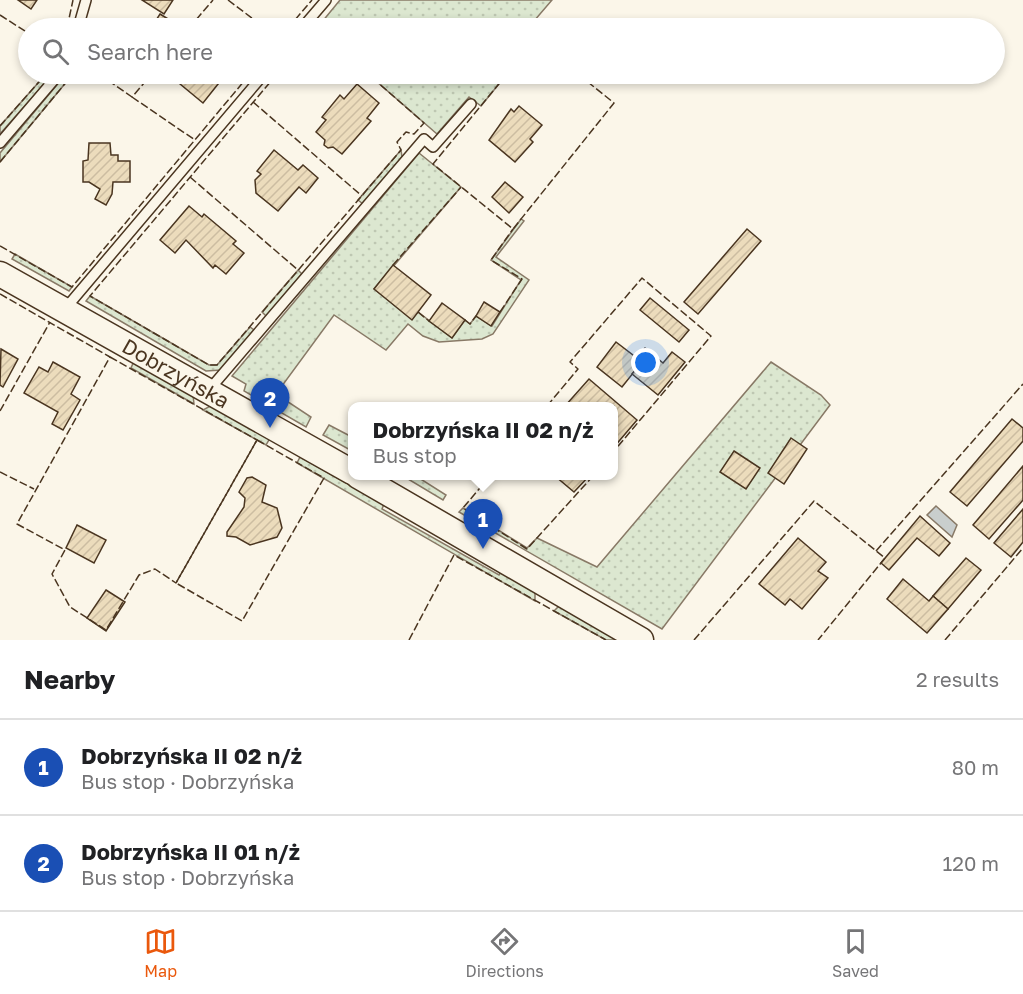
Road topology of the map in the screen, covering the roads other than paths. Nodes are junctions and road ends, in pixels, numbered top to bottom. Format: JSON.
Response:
{"nodes":[{"id":1,"x":86,"y":0,"type":"edge"},
{"id":2,"x":326,"y":0,"type":"edge"},
{"id":3,"x":81,"y":18,"type":"edge"},
{"id":4,"x":311,"y":18,"type":"edge"},
{"id":5,"x":50,"y":84,"type":"edge"},
{"id":6,"x":256,"y":84,"type":"edge"},
{"id":7,"x":471,"y":104,"type":"dead end"},
{"id":8,"x":0,"y":143,"type":"edge"},
{"id":9,"x":0,"y":274,"type":"edge"},
{"id":10,"x":64,"y":310,"type":"junction"},
{"id":11,"x":208,"y":392,"type":"junction"},
{"id":12,"x":348,"y":470,"type":"edge"},
{"id":13,"x":365,"y":480,"type":"edge"},
{"id":14,"x":641,"y":640,"type":"edge"}],
"edges":[{"from":1,"to":3,"type":"lane"},
{"from":2,"to":4,"type":"lane"},
{"from":5,"to":8,"type":"lane"},
{"from":6,"to":10,"type":"lane"},
{"from":7,"to":11,"type":"lane"},
{"from":9,"to":10,"type":"street","name":"Dobrzyńska"},
{"from":10,"to":11,"type":"street","name":"Dobrzyńska"},
{"from":11,"to":12,"type":"street","name":"Dobrzyńska"},
{"from":13,"to":14,"type":"street"}]}
